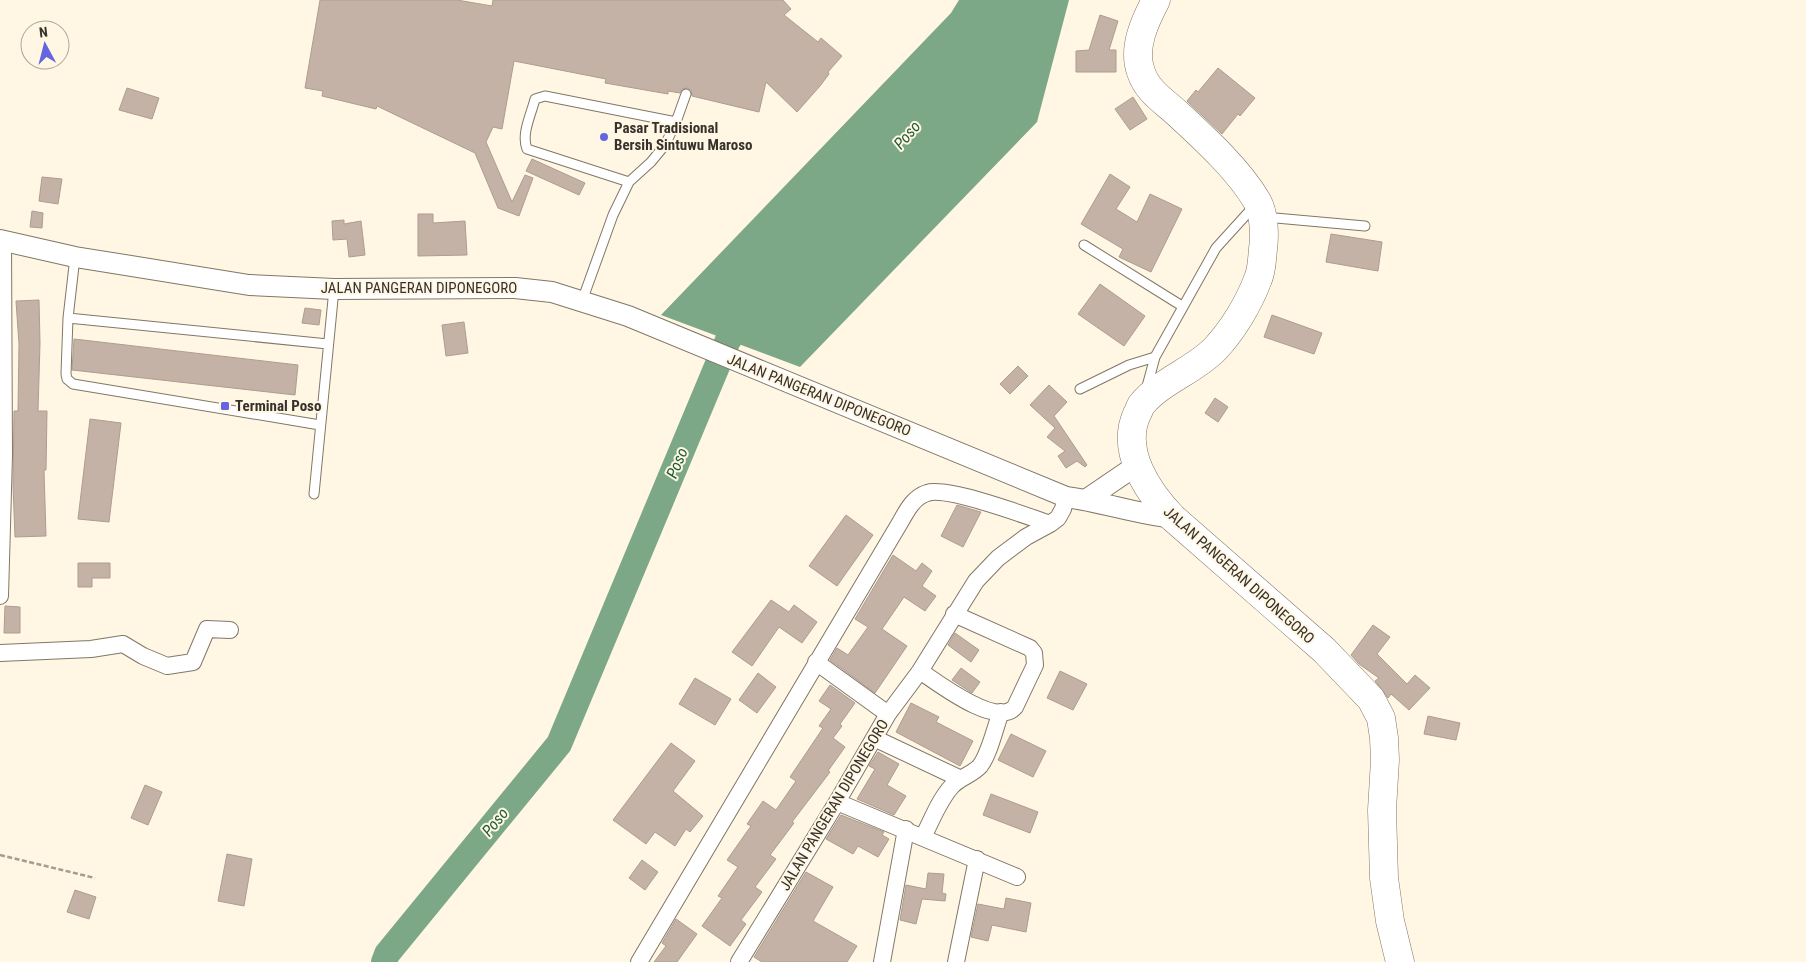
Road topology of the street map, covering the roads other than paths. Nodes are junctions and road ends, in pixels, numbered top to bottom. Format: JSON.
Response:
{"nodes":[{"id":1,"x":1156,"y":0,"type":"edge"},
{"id":2,"x":686,"y":94,"type":"dead end"},
{"id":3,"x":676,"y":122,"type":"junction"},
{"id":4,"x":629,"y":182,"type":"junction"},
{"id":5,"x":1260,"y":209,"type":"junction"},
{"id":6,"x":1365,"y":226,"type":"dead end"},
{"id":7,"x":2,"y":240,"type":"edge"},
{"id":8,"x":1084,"y":245,"type":"dead end"},
{"id":9,"x":74,"y":257,"type":"junction"},
{"id":10,"x":334,"y":289,"type":"junction"},
{"id":11,"x":582,"y":302,"type":"junction"},
{"id":12,"x":1182,"y":306,"type":"junction"},
{"id":13,"x":68,"y":318,"type":"junction"},
{"id":14,"x":328,"y":344,"type":"junction"},
{"id":15,"x":1155,"y":357,"type":"junction"},
{"id":16,"x":1080,"y":389,"type":"dead end"},
{"id":17,"x":1142,"y":404,"type":"junction"},
{"id":18,"x":320,"y":425,"type":"junction"},
{"id":19,"x":1137,"y":465,"type":"junction"},
{"id":20,"x":314,"y":494,"type":"dead end"},
{"id":21,"x":1066,"y":496,"type":"junction"},
{"id":22,"x":1087,"y":500,"type":"junction"},
{"id":23,"x":1173,"y":518,"type":"junction"},
{"id":24,"x":1050,"y":524,"type":"junction"},
{"id":25,"x":0,"y":596,"type":"edge"},
{"id":26,"x":954,"y":614,"type":"junction"},
{"id":27,"x":230,"y":630,"type":"dead end"},
{"id":28,"x":0,"y":653,"type":"edge"},
{"id":29,"x":816,"y":662,"type":"junction"},
{"id":30,"x":920,"y":671,"type":"junction"},
{"id":31,"x":1001,"y":712,"type":"junction"},
{"id":32,"x":888,"y":714,"type":"junction"},
{"id":33,"x":874,"y":738,"type":"junction"},
{"id":34,"x":961,"y":779,"type":"junction"},
{"id":35,"x":837,"y":802,"type":"junction"},
{"id":36,"x":906,"y":829,"type":"junction"},
{"id":37,"x":924,"y":837,"type":"junction"},
{"id":38,"x":977,"y":859,"type":"junction"},
{"id":39,"x":1017,"y":877,"type":"dead end"},
{"id":40,"x":639,"y":962,"type":"edge"},
{"id":41,"x":739,"y":962,"type":"edge"},
{"id":42,"x":882,"y":962,"type":"edge"},
{"id":43,"x":956,"y":962,"type":"edge"},
{"id":44,"x":1400,"y":962,"type":"edge"}],
"edges":[{"from":1,"to":5,"type":"highway"},
{"from":2,"to":3,"type":"lane"},
{"from":3,"to":4,"type":"lane"},
{"from":3,"to":4,"type":"lane"},
{"from":4,"to":11,"type":"lane"},
{"from":5,"to":6,"type":"lane"},
{"from":5,"to":12,"type":"lane"},
{"from":5,"to":17,"type":"highway","name":"JALAN PANGERAN DIPONEGORO"},
{"from":7,"to":9,"type":"street","name":"JALAN PANGERAN DIPONEGORO"},
{"from":7,"to":25,"type":"street"},
{"from":8,"to":12,"type":"lane"},
{"from":9,"to":10,"type":"street","name":"JALAN PANGERAN DIPONEGORO"},
{"from":9,"to":13,"type":"lane"},
{"from":10,"to":11,"type":"street","name":"JALAN PANGERAN DIPONEGORO"},
{"from":10,"to":14,"type":"lane"},
{"from":11,"to":21,"type":"street","name":"JALAN PANGERAN DIPONEGORO"},
{"from":12,"to":15,"type":"lane"},
{"from":13,"to":14,"type":"lane"},
{"from":13,"to":18,"type":"lane"},
{"from":14,"to":18,"type":"lane"},
{"from":15,"to":16,"type":"lane"},
{"from":15,"to":17,"type":"lane"},
{"from":17,"to":19,"type":"highway","name":"JALAN PANGERAN DIPONEGORO"},
{"from":18,"to":20,"type":"lane"},
{"from":19,"to":22,"type":"street"},
{"from":19,"to":23,"type":"highway","name":"JALAN PANGERAN DIPONEGORO"},
{"from":21,"to":22,"type":"street"},
{"from":21,"to":24,"type":"street","name":"JALAN PANGERAN DIPONEGORO"},
{"from":22,"to":23,"type":"street"},
{"from":23,"to":44,"type":"highway","name":"JALAN PANGERAN DIPONEGORO"},
{"from":24,"to":26,"type":"street","name":"JALAN PANGERAN DIPONEGORO"},
{"from":24,"to":29,"type":"street"},
{"from":26,"to":30,"type":"street","name":"JALAN PANGERAN DIPONEGORO"},
{"from":26,"to":31,"type":"street"},
{"from":27,"to":28,"type":"street"},
{"from":29,"to":32,"type":"street"},
{"from":29,"to":40,"type":"street"},
{"from":30,"to":31,"type":"street"},
{"from":30,"to":32,"type":"street","name":"JALAN PANGERAN DIPONEGORO"},
{"from":31,"to":34,"type":"street"},
{"from":32,"to":33,"type":"street","name":"JALAN PANGERAN DIPONEGORO"},
{"from":33,"to":34,"type":"street"},
{"from":33,"to":35,"type":"street","name":"JALAN PANGERAN DIPONEGORO"},
{"from":34,"to":37,"type":"street"},
{"from":35,"to":36,"type":"street"},
{"from":35,"to":41,"type":"street","name":"JALAN PANGERAN DIPONEGORO"},
{"from":36,"to":37,"type":"street"},
{"from":36,"to":42,"type":"street"},
{"from":37,"to":38,"type":"street"},
{"from":38,"to":39,"type":"street"},
{"from":38,"to":43,"type":"street"}]}
